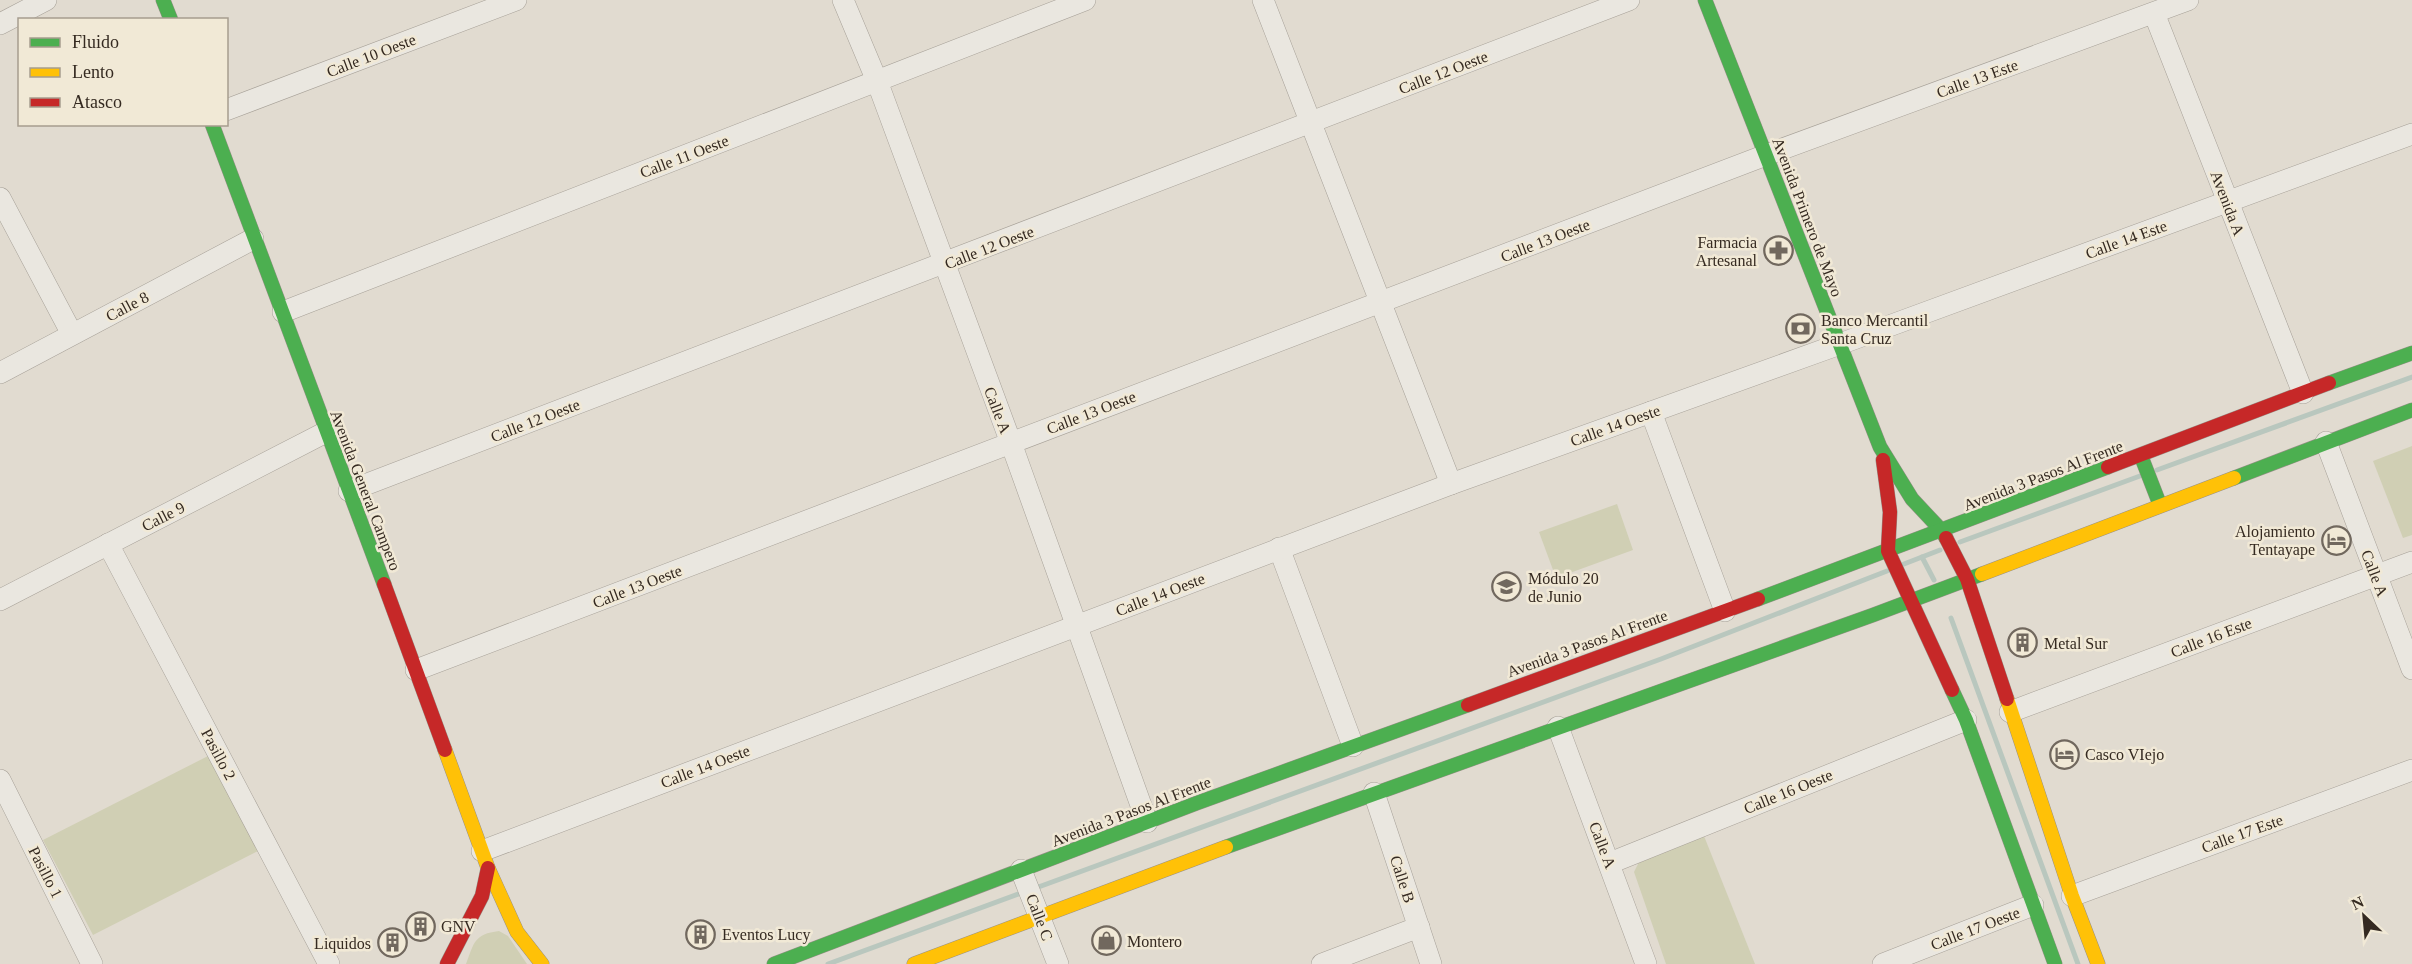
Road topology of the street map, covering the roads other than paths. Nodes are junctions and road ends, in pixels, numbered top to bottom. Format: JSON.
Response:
{"nodes":[{"id":1,"x":46,"y":0,"type":"edge"},
{"id":2,"x":163,"y":0,"type":"edge"},
{"id":3,"x":516,"y":0,"type":"edge"},
{"id":4,"x":843,"y":0,"type":"edge"},
{"id":5,"x":1085,"y":0,"type":"edge"},
{"id":6,"x":1263,"y":0,"type":"edge"},
{"id":7,"x":1629,"y":0,"type":"edge"},
{"id":8,"x":1705,"y":0,"type":"edge"},
{"id":9,"x":2188,"y":0,"type":"edge"},
{"id":10,"x":2154,"y":13,"type":"junction"},
{"id":11,"x":170,"y":18,"type":"edge"},
{"id":12,"x":0,"y":24,"type":"edge"},
{"id":13,"x":877,"y":81,"type":"junction"},
{"id":14,"x":228,"y":109,"type":"edge"},
{"id":15,"x":1310,"y":122,"type":"junction"},
{"id":16,"x":213,"y":126,"type":"edge"},
{"id":17,"x":2412,"y":134,"type":"edge"},
{"id":18,"x":1766,"y":155,"type":"junction"},
{"id":19,"x":0,"y":198,"type":"edge"},
{"id":20,"x":2227,"y":202,"type":"junction"},
{"id":21,"x":253,"y":239,"type":"junction"},
{"id":22,"x":944,"y":264,"type":"junction"},
{"id":23,"x":1381,"y":303,"type":"junction"},
{"id":24,"x":283,"y":312,"type":"junction"},
{"id":25,"x":72,"y":334,"type":"junction"},
{"id":26,"x":1840,"y":344,"type":"junction"},
{"id":27,"x":2412,"y":353,"type":"edge"},
{"id":28,"x":0,"y":373,"type":"edge"},
{"id":29,"x":2303,"y":393,"type":"junction"},
{"id":30,"x":2412,"y":410,"type":"edge"},
{"id":31,"x":1651,"y":412,"type":"junction"},
{"id":32,"x":326,"y":432,"type":"junction"},
{"id":33,"x":2326,"y":442,"type":"junction"},
{"id":34,"x":1011,"y":443,"type":"junction"},
{"id":35,"x":1880,"y":447,"type":"junction"},
{"id":36,"x":2143,"y":460,"type":"junction"},
{"id":37,"x":1451,"y":484,"type":"junction"},
{"id":38,"x":349,"y":491,"type":"junction"},
{"id":39,"x":2160,"y":505,"type":"junction"},
{"id":40,"x":1944,"y":533,"type":"junction"},
{"id":41,"x":108,"y":544,"type":"junction"},
{"id":42,"x":1279,"y":549,"type":"junction"},
{"id":43,"x":1890,"y":554,"type":"junction"},
{"id":44,"x":2412,"y":562,"type":"edge"},
{"id":45,"x":2375,"y":575,"type":"junction"},
{"id":46,"x":1967,"y":579,"type":"junction"},
{"id":47,"x":2,"y":595,"type":"edge"},
{"id":48,"x":1912,"y":600,"type":"junction"},
{"id":49,"x":1725,"y":611,"type":"junction"},
{"id":50,"x":1078,"y":624,"type":"junction"},
{"id":51,"x":2412,"y":669,"type":"edge"},
{"id":52,"x":416,"y":670,"type":"junction"},
{"id":53,"x":2010,"y":712,"type":"junction"},
{"id":54,"x":1966,"y":720,"type":"junction"},
{"id":55,"x":1558,"y":727,"type":"junction"},
{"id":56,"x":1353,"y":746,"type":"junction"},
{"id":57,"x":2412,"y":770,"type":"edge"},
{"id":58,"x":0,"y":780,"type":"edge"},
{"id":59,"x":1374,"y":794,"type":"junction"},
{"id":60,"x":1147,"y":822,"type":"junction"},
{"id":61,"x":485,"y":860,"type":"junction"},
{"id":62,"x":1610,"y":863,"type":"junction"},
{"id":63,"x":1031,"y":893,"type":"junction"},
{"id":64,"x":2072,"y":896,"type":"junction"},
{"id":65,"x":2033,"y":905,"type":"junction"},
{"id":66,"x":1419,"y":927,"type":"junction"},
{"id":67,"x":92,"y":964,"type":"edge"},
{"id":68,"x":329,"y":964,"type":"edge"},
{"id":69,"x":447,"y":964,"type":"edge"},
{"id":70,"x":542,"y":964,"type":"edge"},
{"id":71,"x":774,"y":964,"type":"edge"},
{"id":72,"x":914,"y":964,"type":"edge"},
{"id":73,"x":1058,"y":964,"type":"edge"},
{"id":74,"x":1322,"y":964,"type":"edge"},
{"id":75,"x":1431,"y":964,"type":"edge"},
{"id":76,"x":1646,"y":964,"type":"edge"},
{"id":77,"x":1882,"y":964,"type":"edge"},
{"id":78,"x":2055,"y":964,"type":"edge"},
{"id":79,"x":2098,"y":964,"type":"edge"}],
"edges":[{"from":1,"to":12,"type":"street"},
{"from":2,"to":11,"type":"main road"},
{"from":3,"to":14,"type":"street","name":"Calle 10 Oeste"},
{"from":4,"to":13,"type":"street","name":"Calle A"},
{"from":5,"to":13,"type":"street","name":"Calle 11 Oeste"},
{"from":6,"to":15,"type":"street"},
{"from":7,"to":15,"type":"street","name":"Calle 12 Oeste"},
{"from":8,"to":18,"type":"main road","name":"Avenida Primero de Mayo"},
{"from":9,"to":10,"type":"street","name":"Calle 13 Este"},
{"from":10,"to":18,"type":"street","name":"Calle 13 Este"},
{"from":10,"to":20,"type":"street","name":"Avenida A"},
{"from":13,"to":22,"type":"street","name":"Calle A"},
{"from":13,"to":24,"type":"street","name":"Calle 11 Oeste"},
{"from":15,"to":22,"type":"street","name":"Calle 12 Oeste"},
{"from":15,"to":23,"type":"street"},
{"from":16,"to":21,"type":"main road","name":"Avenida General Campero"},
{"from":17,"to":20,"type":"street","name":"Calle 14 Este"},
{"from":18,"to":23,"type":"street","name":"Calle 13 Oeste"},
{"from":18,"to":26,"type":"main road","name":"Avenida Primero de Mayo"},
{"from":19,"to":25,"type":"street"},
{"from":20,"to":26,"type":"street","name":"Calle 14 Este"},
{"from":20,"to":29,"type":"street","name":"Avenida A"},
{"from":21,"to":24,"type":"main road","name":"Avenida General Campero"},
{"from":21,"to":25,"type":"street","name":"Calle 8"},
{"from":22,"to":34,"type":"street","name":"Calle A"},
{"from":22,"to":38,"type":"street","name":"Calle 12 Oeste"},
{"from":23,"to":34,"type":"street","name":"Calle 13 Oeste"},
{"from":23,"to":37,"type":"street"},
{"from":24,"to":32,"type":"main road","name":"Avenida General Campero"},
{"from":25,"to":28,"type":"street","name":"Calle 8"},
{"from":26,"to":31,"type":"street","name":"Calle 14 Oeste"},
{"from":26,"to":35,"type":"main road","name":"Avenida Primero de Mayo"},
{"from":27,"to":29,"type":"main road","name":"Avenida 3 Pasos Al Frente"},
{"from":29,"to":36,"type":"main road","name":"Avenida 3 Pasos Al Frente"},
{"from":30,"to":33,"type":"main road","name":"Avenida 3 Pasos Al Frente"},
{"from":31,"to":37,"type":"street","name":"Calle 14 Oeste"},
{"from":31,"to":49,"type":"street"},
{"from":32,"to":38,"type":"main road","name":"Avenida General Campero"},
{"from":32,"to":41,"type":"street","name":"Calle 9"},
{"from":33,"to":39,"type":"main road","name":"Avenida 3 Pasos Al Frente"},
{"from":33,"to":45,"type":"street","name":"Calle A"},
{"from":34,"to":50,"type":"street","name":"Calle A"},
{"from":34,"to":52,"type":"street","name":"Calle 13 Oeste"},
{"from":35,"to":40,"type":"main road","name":"Avenida Primero de Mayo"},
{"from":35,"to":43,"type":"main road","name":"Avenida Primero de Mayo"},
{"from":36,"to":39,"type":"main road"},
{"from":36,"to":40,"type":"main road","name":"Avenida 3 Pasos Al Frente"},
{"from":37,"to":42,"type":"street","name":"Calle 14 Oeste"},
{"from":38,"to":52,"type":"main road","name":"Avenida General Campero"},
{"from":39,"to":46,"type":"main road","name":"Avenida 3 Pasos Al Frente"},
{"from":40,"to":43,"type":"main road","name":"Avenida 3 Pasos Al Frente"},
{"from":40,"to":46,"type":"main road","name":"Avenida Primero de Mayo"},
{"from":41,"to":47,"type":"street","name":"Calle 9"},
{"from":41,"to":68,"type":"street","name":"Pasillo 2"},
{"from":42,"to":50,"type":"street","name":"Calle 14 Oeste"},
{"from":42,"to":56,"type":"street"},
{"from":43,"to":48,"type":"main road"},
{"from":43,"to":49,"type":"main road","name":"Avenida 3 Pasos Al Frente"},
{"from":44,"to":45,"type":"street","name":"Calle 16 Este"},
{"from":45,"to":51,"type":"street","name":"Calle A"},
{"from":45,"to":53,"type":"street","name":"Calle 16 Este"},
{"from":46,"to":48,"type":"main road","name":"Avenida 3 Pasos Al Frente"},
{"from":46,"to":53,"type":"main road","name":"Avenida Primero de Mayo"},
{"from":48,"to":54,"type":"main road"},
{"from":48,"to":55,"type":"main road","name":"Avenida 3 Pasos Al Frente"},
{"from":49,"to":56,"type":"main road","name":"Avenida 3 Pasos Al Frente"},
{"from":50,"to":60,"type":"street","name":"Calle A"},
{"from":50,"to":61,"type":"street","name":"Calle 14 Oeste"},
{"from":52,"to":61,"type":"main road","name":"Avenida General Campero"},
{"from":53,"to":64,"type":"main road","name":"Avenida Primero de Mayo"},
{"from":54,"to":62,"type":"street","name":"Calle 16 Oeste"},
{"from":54,"to":65,"type":"main road"},
{"from":55,"to":59,"type":"main road","name":"Avenida 3 Pasos Al Frente"},
{"from":55,"to":62,"type":"street","name":"Calle A"},
{"from":56,"to":60,"type":"main road","name":"Avenida 3 Pasos Al Frente"},
{"from":57,"to":64,"type":"street","name":"Calle 17 Este"},
{"from":58,"to":67,"type":"street","name":"Pasillo 1"},
{"from":59,"to":63,"type":"main road","name":"Avenida 3 Pasos Al Frente"},
{"from":59,"to":66,"type":"street","name":"Calle B"},
{"from":60,"to":63,"type":"main road","name":"Avenida 3 Pasos Al Frente"},
{"from":61,"to":69,"type":"main road"},
{"from":61,"to":70,"type":"main road","name":"Avenida General Campero"},
{"from":62,"to":76,"type":"street","name":"Calle A"},
{"from":63,"to":71,"type":"main road","name":"Avenida 3 Pasos Al Frente"},
{"from":63,"to":72,"type":"main road","name":"Avenida 3 Pasos Al Frente"},
{"from":63,"to":73,"type":"street","name":"Calle C"},
{"from":64,"to":79,"type":"main road","name":"Avenida Primero de Mayo"},
{"from":65,"to":77,"type":"street","name":"Calle 17 Oeste"},
{"from":65,"to":78,"type":"main road"},
{"from":66,"to":74,"type":"street"},
{"from":66,"to":75,"type":"street","name":"Calle B"}]}
